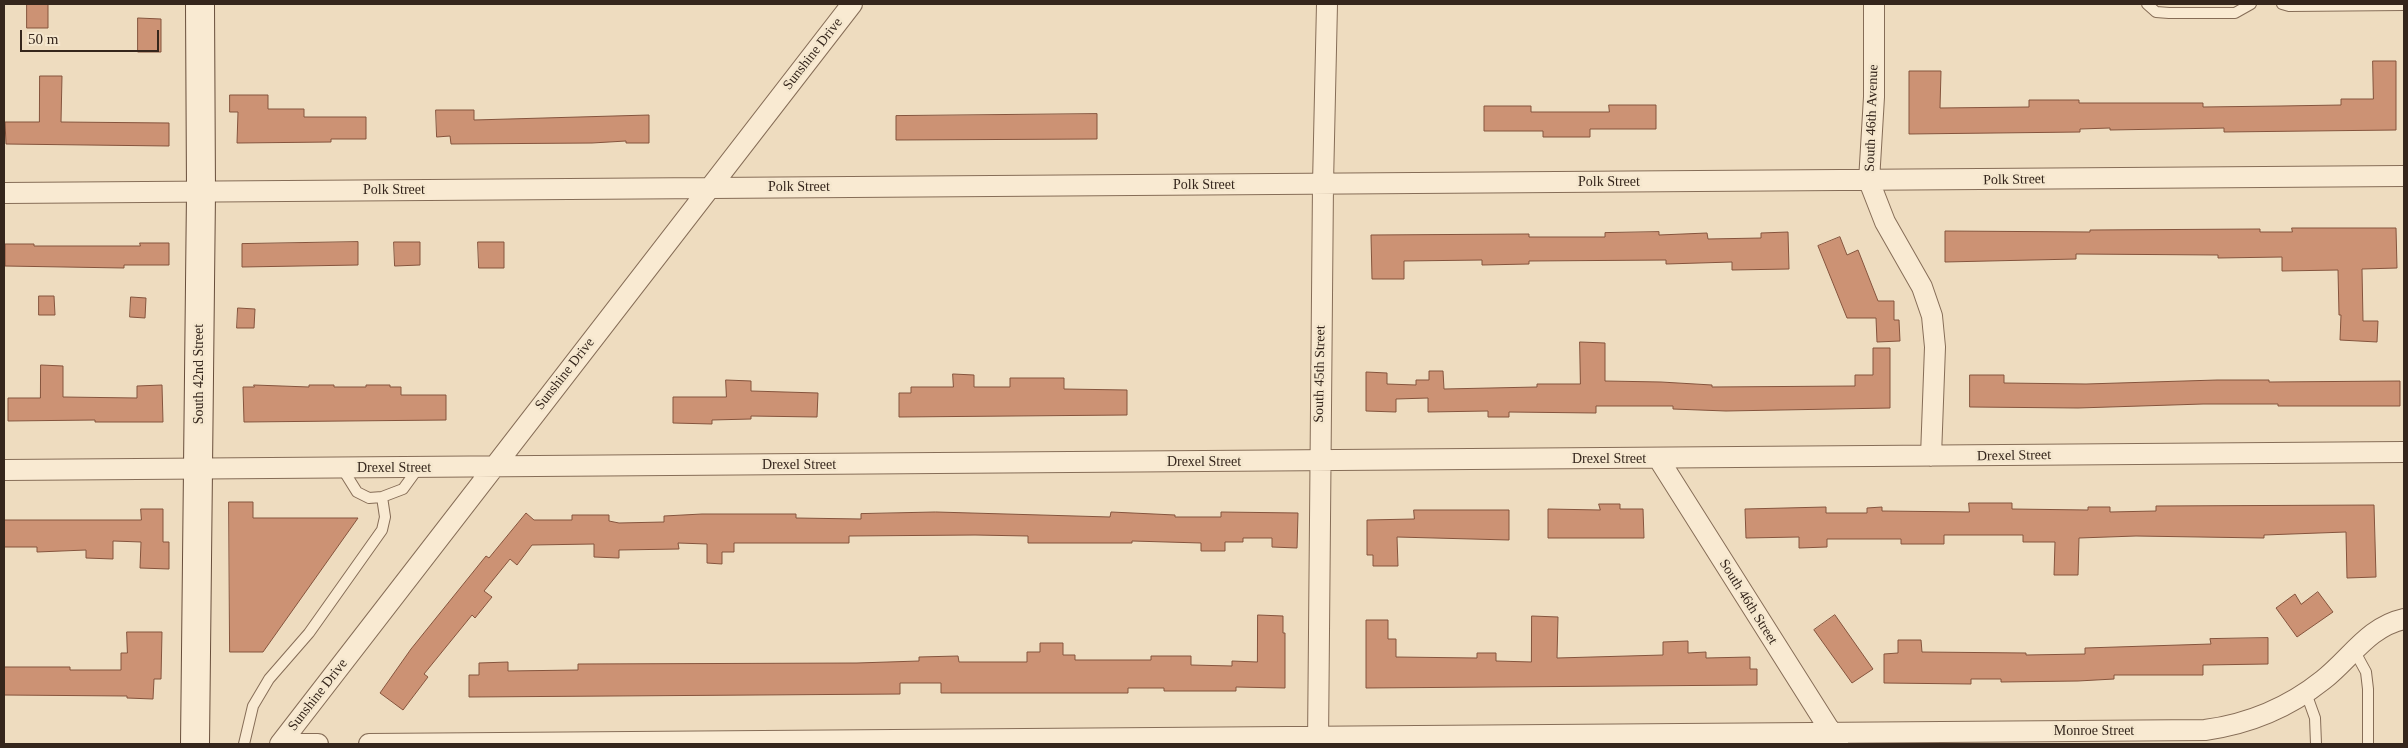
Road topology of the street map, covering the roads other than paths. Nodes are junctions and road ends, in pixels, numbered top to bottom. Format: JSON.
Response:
{"nodes":[{"id":1,"x":200,"y":4,"type":"edge"},
{"id":2,"x":852,"y":4,"type":"edge"},
{"id":3,"x":1327,"y":4,"type":"edge"},
{"id":4,"x":1874,"y":4,"type":"edge"},
{"id":5,"x":2148,"y":4,"type":"edge"},
{"id":6,"x":2251,"y":4,"type":"edge"},
{"id":7,"x":2282,"y":4,"type":"edge"},
{"id":8,"x":2404,"y":6,"type":"edge"},
{"id":9,"x":2404,"y":176,"type":"edge"},
{"id":10,"x":1869,"y":181,"type":"junction"},
{"id":11,"x":1323,"y":184,"type":"junction"},
{"id":12,"x":710,"y":188,"type":"junction"},
{"id":13,"x":201,"y":192,"type":"junction"},
{"id":14,"x":4,"y":193,"type":"edge"},
{"id":15,"x":2404,"y":452,"type":"edge"},
{"id":16,"x":1931,"y":456,"type":"junction"},
{"id":17,"x":1658,"y":458,"type":"junction"},
{"id":18,"x":1319,"y":461,"type":"junction"},
{"id":19,"x":493,"y":467,"type":"junction"},
{"id":20,"x":342,"y":468,"type":"junction"},
{"id":21,"x":419,"y":468,"type":"junction"},
{"id":22,"x":199,"y":469,"type":"junction"},
{"id":23,"x":4,"y":470,"type":"edge"},
{"id":24,"x":382,"y":497,"type":"junction"},
{"id":25,"x":2404,"y":619,"type":"edge"},
{"id":26,"x":2354,"y":650,"type":"junction"},
{"id":27,"x":2306,"y":693,"type":"junction"},
{"id":28,"x":2172,"y":738,"type":"edge"},
{"id":29,"x":1836,"y":739,"type":"edge"},
{"id":30,"x":1318,"y":741,"type":"edge"},
{"id":31,"x":718,"y":743,"type":"edge"},
{"id":32,"x":194,"y":744,"type":"edge"},
{"id":33,"x":244,"y":744,"type":"edge"},
{"id":34,"x":280,"y":744,"type":"edge"},
{"id":35,"x":286,"y":744,"type":"edge"},
{"id":36,"x":318,"y":744,"type":"edge"},
{"id":37,"x":369,"y":744,"type":"edge"},
{"id":38,"x":2316,"y":744,"type":"edge"},
{"id":39,"x":2368,"y":744,"type":"edge"}],
"edges":[{"from":1,"to":13,"type":"street","name":"South 42nd Street"},
{"from":2,"to":12,"type":"street","name":"Sunshine Drive"},
{"from":3,"to":11,"type":"street","name":"South 45th Street"},
{"from":4,"to":10,"type":"street","name":"South 46th Avenue"},
{"from":5,"to":6,"type":"lane"},
{"from":7,"to":8,"type":"lane"},
{"from":9,"to":10,"type":"street","name":"Polk Street"},
{"from":10,"to":11,"type":"street","name":"Polk Street"},
{"from":10,"to":16,"type":"street","name":"South 46th Avenue"},
{"from":11,"to":12,"type":"street","name":"Polk Street"},
{"from":11,"to":18,"type":"street","name":"South 45th Street"},
{"from":12,"to":13,"type":"street","name":"Polk Street"},
{"from":12,"to":19,"type":"street","name":"Sunshine Drive"},
{"from":13,"to":14,"type":"street","name":"Polk Street"},
{"from":13,"to":22,"type":"street","name":"South 42nd Street"},
{"from":15,"to":16,"type":"street","name":"Drexel Street"},
{"from":16,"to":17,"type":"street","name":"Drexel Street"},
{"from":17,"to":18,"type":"street","name":"Drexel Street"},
{"from":17,"to":29,"type":"street","name":"South 46th Street"},
{"from":18,"to":19,"type":"street","name":"Drexel Street"},
{"from":18,"to":30,"type":"street","name":"South 45th Street"},
{"from":19,"to":21,"type":"street","name":"Drexel Street"},
{"from":19,"to":34,"type":"street","name":"Sunshine Drive"},
{"from":20,"to":21,"type":"street","name":"Drexel Street"},
{"from":20,"to":22,"type":"street","name":"Drexel Street"},
{"from":20,"to":24,"type":"lane"},
{"from":21,"to":24,"type":"lane"},
{"from":22,"to":23,"type":"street","name":"Drexel Street"},
{"from":22,"to":32,"type":"street","name":"South 42nd Street"},
{"from":24,"to":33,"type":"lane"},
{"from":25,"to":26,"type":"street","name":"Monroe Street"},
{"from":26,"to":27,"type":"street","name":"Monroe Street"},
{"from":26,"to":39,"type":"lane"},
{"from":27,"to":28,"type":"street","name":"Monroe Street"},
{"from":27,"to":38,"type":"lane"},
{"from":28,"to":29,"type":"street","name":"Monroe Street"},
{"from":29,"to":30,"type":"street","name":"Monroe Street"},
{"from":30,"to":31,"type":"street","name":"Monroe Street"},
{"from":31,"to":37,"type":"street","name":"Monroe Street"},
{"from":35,"to":36,"type":"street"}]}
